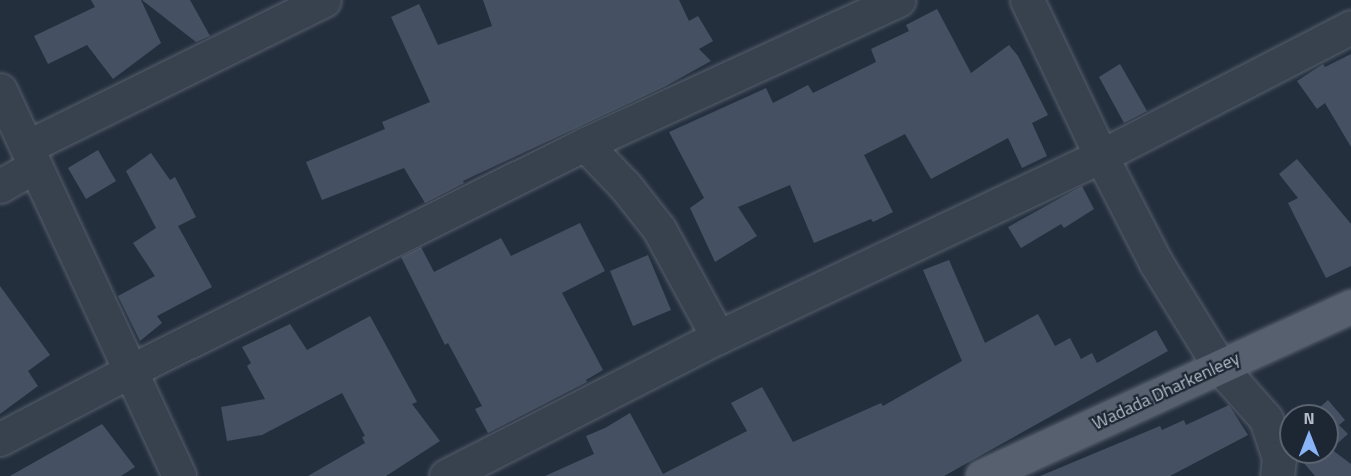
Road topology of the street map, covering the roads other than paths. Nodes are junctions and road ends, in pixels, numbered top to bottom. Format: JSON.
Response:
{"nodes":[{"id":1,"x":324,"y":0,"type":"edge"},
{"id":2,"x":898,"y":0,"type":"edge"},
{"id":3,"x":1027,"y":0,"type":"edge"},
{"id":4,"x":1351,"y":27,"type":"edge"},
{"id":5,"x":0,"y":90,"type":"edge"},
{"id":6,"x":585,"y":144,"type":"junction"},
{"id":7,"x":1101,"y":156,"type":"junction"},
{"id":8,"x":31,"y":157,"type":"junction"},
{"id":9,"x":0,"y":186,"type":"edge"},
{"id":10,"x":1351,"y":306,"type":"edge"},
{"id":11,"x":718,"y":337,"type":"junction"},
{"id":12,"x":1220,"y":367,"type":"junction"},
{"id":13,"x":132,"y":370,"type":"junction"},
{"id":14,"x":0,"y":439,"type":"edge"},
{"id":15,"x":179,"y":476,"type":"edge"},
{"id":16,"x":446,"y":476,"type":"edge"},
{"id":17,"x":982,"y":476,"type":"edge"},
{"id":18,"x":1277,"y":476,"type":"edge"}],
"edges":[{"from":1,"to":8,"type":"street"},
{"from":2,"to":6,"type":"street"},
{"from":3,"to":7,"type":"street"},
{"from":4,"to":7,"type":"street"},
{"from":5,"to":8,"type":"street"},
{"from":6,"to":11,"type":"street"},
{"from":6,"to":13,"type":"street"},
{"from":7,"to":11,"type":"street"},
{"from":7,"to":12,"type":"street"},
{"from":8,"to":9,"type":"street"},
{"from":8,"to":13,"type":"street"},
{"from":10,"to":12,"type":"main road","name":"Wadada Dharkenleey"},
{"from":11,"to":16,"type":"street"},
{"from":12,"to":17,"type":"main road","name":"Wadada Dharkenleey"},
{"from":12,"to":18,"type":"street"},
{"from":13,"to":14,"type":"street"},
{"from":13,"to":15,"type":"street"}]}
